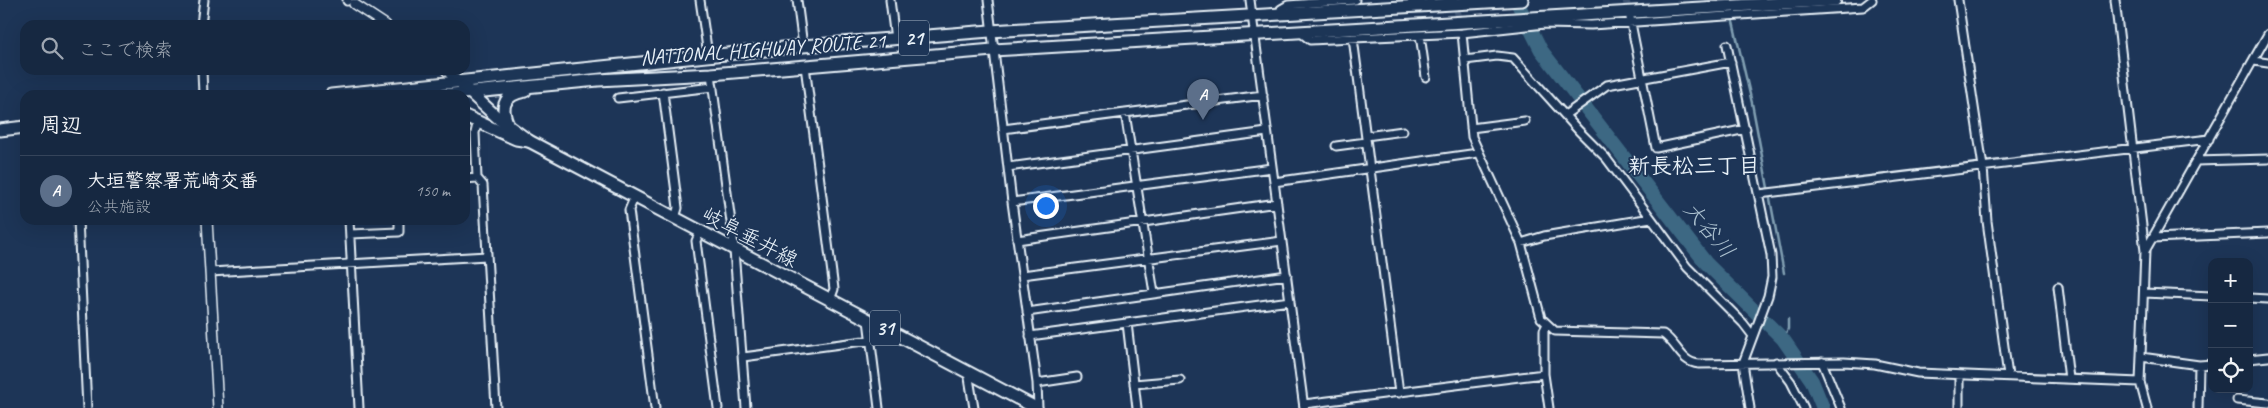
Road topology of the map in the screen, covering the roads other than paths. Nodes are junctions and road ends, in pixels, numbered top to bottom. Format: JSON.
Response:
{"nodes":[{"id":1,"x":204,"y":0,"type":"edge"},
{"id":2,"x":700,"y":0,"type":"edge"},
{"id":3,"x":797,"y":0,"type":"edge"},
{"id":4,"x":890,"y":0,"type":"edge"},
{"id":5,"x":988,"y":0,"type":"edge"},
{"id":6,"x":1250,"y":0,"type":"edge"},
{"id":7,"x":1355,"y":0,"type":"edge"},
{"id":8,"x":1522,"y":0,"type":"edge"},
{"id":9,"x":1835,"y":0,"type":"edge"},
{"id":10,"x":1872,"y":0,"type":"edge"},
{"id":11,"x":1958,"y":0,"type":"edge"},
{"id":12,"x":2114,"y":0,"type":"edge"},
{"id":13,"x":349,"y":1,"type":"edge"},
{"id":14,"x":1724,"y":11,"type":"junction"},
{"id":15,"x":1280,"y":15,"type":"junction"},
{"id":16,"x":1253,"y":17,"type":"junction"},
{"id":17,"x":202,"y":20,"type":"edge"},
{"id":18,"x":378,"y":20,"type":"edge"},
{"id":19,"x":1542,"y":20,"type":"junction"},
{"id":20,"x":1630,"y":20,"type":"junction"},
{"id":21,"x":1504,"y":23,"type":"junction"},
{"id":22,"x":1298,"y":30,"type":"junction"},
{"id":23,"x":990,"y":31,"type":"junction"},
{"id":24,"x":1256,"y":34,"type":"junction"},
{"id":25,"x":1462,"y":34,"type":"junction"},
{"id":26,"x":2268,"y":34,"type":"edge"},
{"id":27,"x":1420,"y":35,"type":"junction"},
{"id":28,"x":1353,"y":38,"type":"junction"},
{"id":29,"x":896,"y":39,"type":"junction"},
{"id":30,"x":1727,"y":45,"type":"dead end"},
{"id":31,"x":804,"y":46,"type":"junction"},
{"id":32,"x":993,"y":50,"type":"junction"},
{"id":33,"x":708,"y":55,"type":"junction"},
{"id":34,"x":1465,"y":60,"type":"junction"},
{"id":35,"x":2254,"y":61,"type":"junction"},
{"id":36,"x":1731,"y":62,"type":"junction"},
{"id":37,"x":2268,"y":62,"type":"edge"},
{"id":38,"x":805,"y":66,"type":"junction"},
{"id":39,"x":711,"y":74,"type":"junction"},
{"id":40,"x":202,"y":75,"type":"edge"},
{"id":41,"x":451,"y":75,"type":"edge"},
{"id":42,"x":1426,"y":76,"type":"dead end"},
{"id":43,"x":1643,"y":79,"type":"junction"},
{"id":44,"x":598,"y":80,"type":"junction"},
{"id":45,"x":458,"y":81,"type":"junction"},
{"id":46,"x":712,"y":87,"type":"junction"},
{"id":47,"x":204,"y":90,"type":"edge"},
{"id":48,"x":376,"y":90,"type":"edge"},
{"id":49,"x":468,"y":90,"type":"edge"},
{"id":50,"x":470,"y":92,"type":"joint"},
{"id":51,"x":663,"y":92,"type":"junction"},
{"id":52,"x":1263,"y":95,"type":"junction"},
{"id":53,"x":618,"y":98,"type":"dead end"},
{"id":54,"x":1125,"y":113,"type":"junction"},
{"id":55,"x":1567,"y":114,"type":"junction"},
{"id":56,"x":470,"y":118,"type":"edge"},
{"id":57,"x":478,"y":120,"type":"junction"},
{"id":58,"x":1525,"y":121,"type":"dead end"},
{"id":59,"x":20,"y":128,"type":"edge"},
{"id":60,"x":510,"y":128,"type":"junction"},
{"id":61,"x":1471,"y":128,"type":"junction"},
{"id":62,"x":1003,"y":129,"type":"junction"},
{"id":63,"x":1746,"y":129,"type":"junction"},
{"id":64,"x":0,"y":130,"type":"edge"},
{"id":65,"x":1403,"y":131,"type":"dead end"},
{"id":66,"x":1268,"y":132,"type":"junction"},
{"id":67,"x":1366,"y":139,"type":"junction"},
{"id":68,"x":2209,"y":139,"type":"junction"},
{"id":69,"x":529,"y":141,"type":"junction"},
{"id":70,"x":1336,"y":146,"type":"dead end"},
{"id":71,"x":2131,"y":147,"type":"junction"},
{"id":72,"x":1131,"y":150,"type":"junction"},
{"id":73,"x":1478,"y":153,"type":"junction"},
{"id":74,"x":2268,"y":159,"type":"edge"},
{"id":75,"x":2196,"y":161,"type":"junction"},
{"id":76,"x":1008,"y":167,"type":"junction"},
{"id":77,"x":1983,"y":167,"type":"junction"},
{"id":78,"x":1272,"y":168,"type":"junction"},
{"id":79,"x":1370,"y":169,"type":"junction"},
{"id":80,"x":477,"y":178,"type":"junction"},
{"id":81,"x":470,"y":179,"type":"edge"},
{"id":82,"x":1274,"y":182,"type":"junction"},
{"id":83,"x":1138,"y":187,"type":"junction"},
{"id":84,"x":1759,"y":194,"type":"junction"},
{"id":85,"x":634,"y":198,"type":"junction"},
{"id":86,"x":1012,"y":202,"type":"junction"},
{"id":87,"x":1277,"y":203,"type":"junction"},
{"id":88,"x":675,"y":218,"type":"junction"},
{"id":89,"x":1651,"y":218,"type":"junction"},
{"id":90,"x":1143,"y":222,"type":"junction"},
{"id":91,"x":78,"y":225,"type":"edge"},
{"id":92,"x":207,"y":225,"type":"edge"},
{"id":93,"x":349,"y":225,"type":"edge"},
{"id":94,"x":399,"y":225,"type":"edge"},
{"id":95,"x":700,"y":232,"type":"junction"},
{"id":96,"x":2268,"y":233,"type":"edge"},
{"id":97,"x":350,"y":234,"type":"junction"},
{"id":98,"x":2153,"y":238,"type":"junction"},
{"id":99,"x":1017,"y":240,"type":"junction"},
{"id":100,"x":1282,"y":241,"type":"junction"},
{"id":101,"x":1520,"y":243,"type":"junction"},
{"id":102,"x":733,"y":249,"type":"junction"},
{"id":103,"x":2145,"y":251,"type":"junction"},
{"id":104,"x":487,"y":256,"type":"junction"},
{"id":105,"x":1148,"y":258,"type":"junction"},
{"id":106,"x":351,"y":265,"type":"junction"},
{"id":107,"x":210,"y":272,"type":"junction"},
{"id":108,"x":1022,"y":275,"type":"junction"},
{"id":109,"x":1287,"y":275,"type":"junction"},
{"id":110,"x":2058,"y":287,"type":"dead end"},
{"id":111,"x":1154,"y":293,"type":"junction"},
{"id":112,"x":2144,"y":294,"type":"junction"},
{"id":113,"x":2208,"y":296,"type":"edge"},
{"id":114,"x":2253,"y":298,"type":"edge"},
{"id":115,"x":2268,"y":299,"type":"edge"},
{"id":116,"x":830,"y":300,"type":"junction"},
{"id":117,"x":1290,"y":301,"type":"junction"},
{"id":118,"x":1027,"y":312,"type":"junction"},
{"id":119,"x":868,"y":320,"type":"junction"},
{"id":120,"x":1127,"y":323,"type":"junction"},
{"id":121,"x":1547,"y":324,"type":"junction"},
{"id":122,"x":1754,"y":332,"type":"junction"},
{"id":123,"x":1030,"y":336,"type":"junction"},
{"id":124,"x":871,"y":340,"type":"junction"},
{"id":125,"x":743,"y":357,"type":"junction"},
{"id":126,"x":2141,"y":357,"type":"junction"},
{"id":127,"x":2268,"y":357,"type":"edge"},
{"id":128,"x":2253,"y":359,"type":"edge"},
{"id":129,"x":1778,"y":362,"type":"junction"},
{"id":130,"x":1819,"y":362,"type":"junction"},
{"id":131,"x":1743,"y":363,"type":"junction"},
{"id":132,"x":2208,"y":365,"type":"edge"},
{"id":133,"x":2199,"y":366,"type":"junction"},
{"id":134,"x":968,"y":372,"type":"junction"},
{"id":135,"x":1544,"y":374,"type":"junction"},
{"id":136,"x":1959,"y":375,"type":"junction"},
{"id":137,"x":2008,"y":376,"type":"junction"},
{"id":138,"x":1077,"y":377,"type":"dead end"},
{"id":139,"x":2069,"y":379,"type":"junction"},
{"id":140,"x":1180,"y":380,"type":"dead end"},
{"id":141,"x":2140,"y":382,"type":"junction"},
{"id":142,"x":1037,"y":383,"type":"junction"},
{"id":143,"x":1134,"y":384,"type":"junction"},
{"id":144,"x":1399,"y":392,"type":"junction"},
{"id":145,"x":2237,"y":400,"type":"dead end"},
{"id":146,"x":2268,"y":404,"type":"edge"},
{"id":147,"x":1304,"y":406,"type":"edge"},
{"id":148,"x":87,"y":408,"type":"edge"},
{"id":149,"x":218,"y":408,"type":"edge"},
{"id":150,"x":359,"y":408,"type":"edge"},
{"id":151,"x":496,"y":408,"type":"edge"},
{"id":152,"x":655,"y":408,"type":"edge"},
{"id":153,"x":718,"y":408,"type":"edge"},
{"id":154,"x":746,"y":408,"type":"edge"},
{"id":155,"x":878,"y":408,"type":"edge"},
{"id":156,"x":974,"y":408,"type":"edge"},
{"id":157,"x":1037,"y":408,"type":"edge"},
{"id":158,"x":1137,"y":408,"type":"edge"},
{"id":159,"x":1549,"y":408,"type":"edge"},
{"id":160,"x":1750,"y":408,"type":"edge"},
{"id":161,"x":1804,"y":408,"type":"edge"},
{"id":162,"x":1841,"y":408,"type":"edge"},
{"id":163,"x":1959,"y":408,"type":"edge"},
{"id":164,"x":2147,"y":408,"type":"edge"},
{"id":165,"x":2198,"y":408,"type":"edge"}],
"edges":[{"from":1,"to":17,"type":"street"},
{"from":2,"to":33,"type":"street"},
{"from":3,"to":31,"type":"street"},
{"from":4,"to":29,"type":"street"},
{"from":5,"to":23,"type":"street"},
{"from":6,"to":16,"type":"street"},
{"from":7,"to":15,"type":"street"},
{"from":8,"to":15,"type":"main road","name":"NATIONAL HIGHWAY ROUTE 21","number":"21"},
{"from":9,"to":14,"type":"main road","name":"NATIONAL HIGHWAY ROUTE 21","number":"21"},
{"from":10,"to":14,"type":"street"},
{"from":11,"to":77,"type":"street"},
{"from":12,"to":71,"type":"street"},
{"from":13,"to":18,"type":"street"},
{"from":14,"to":19,"type":"main road","name":"NATIONAL HIGHWAY ROUTE 21","number":"21"},
{"from":14,"to":20,"type":"street"},
{"from":15,"to":16,"type":"main road","name":"NATIONAL HIGHWAY ROUTE 21","number":"21"},
{"from":16,"to":23,"type":"main road","name":"NATIONAL HIGHWAY ROUTE 21","number":"21"},
{"from":16,"to":24,"type":"street"},
{"from":19,"to":20,"type":"street"},
{"from":19,"to":21,"type":"main road","name":"NATIONAL HIGHWAY ROUTE 21","number":"21"},
{"from":20,"to":43,"type":"street"},
{"from":21,"to":22,"type":"main road","name":"NATIONAL HIGHWAY ROUTE 21","number":"21"},
{"from":21,"to":25,"type":"street"},
{"from":22,"to":24,"type":"main road","name":"NATIONAL HIGHWAY ROUTE 21","number":"21"},
{"from":22,"to":28,"type":"street"},
{"from":23,"to":29,"type":"main road","name":"NATIONAL HIGHWAY ROUTE 21","number":"21"},
{"from":23,"to":32,"type":"street"},
{"from":24,"to":32,"type":"main road","name":"NATIONAL HIGHWAY ROUTE 21","number":"21"},
{"from":24,"to":52,"type":"street"},
{"from":25,"to":27,"type":"street"},
{"from":25,"to":34,"type":"street"},
{"from":26,"to":35,"type":"street"},
{"from":27,"to":28,"type":"street"},
{"from":27,"to":42,"type":"street"},
{"from":28,"to":67,"type":"street"},
{"from":29,"to":31,"type":"main road","name":"NATIONAL HIGHWAY ROUTE 21","number":"21"},
{"from":30,"to":36,"type":"street"},
{"from":31,"to":33,"type":"main road","name":"NATIONAL HIGHWAY ROUTE 21","number":"21"},
{"from":32,"to":38,"type":"main road","name":"NATIONAL HIGHWAY ROUTE 21","number":"21"},
{"from":32,"to":62,"type":"street"},
{"from":33,"to":45,"type":"main road","name":"NATIONAL HIGHWAY ROUTE 21","number":"21"},
{"from":34,"to":55,"type":"street"},
{"from":34,"to":61,"type":"street"},
{"from":35,"to":37,"type":"street"},
{"from":35,"to":68,"type":"street"},
{"from":36,"to":43,"type":"street"},
{"from":36,"to":63,"type":"street"},
{"from":38,"to":39,"type":"main road","name":"NATIONAL HIGHWAY ROUTE 21","number":"21"},
{"from":38,"to":116,"type":"street"},
{"from":39,"to":44,"type":"main road","name":"NATIONAL HIGHWAY ROUTE 21","number":"21"},
{"from":39,"to":46,"type":"street"},
{"from":40,"to":47,"type":"street"},
{"from":41,"to":45,"type":"street"},
{"from":43,"to":55,"type":"street"},
{"from":43,"to":63,"type":"street"},
{"from":44,"to":50,"type":"main road","name":"NATIONAL HIGHWAY ROUTE 21","number":"21"},
{"from":44,"to":60,"type":"main road","number":"21"},
{"from":45,"to":48,"type":"main road","name":"NATIONAL HIGHWAY ROUTE 21","number":"21"},
{"from":45,"to":49,"type":"main road","name":"岐阜垂井線","number":"31"},
{"from":46,"to":51,"type":"street"},
{"from":46,"to":102,"type":"street"},
{"from":50,"to":60,"type":"main road","name":"岐阜垂井線","number":"31"},
{"from":51,"to":53,"type":"street"},
{"from":51,"to":88,"type":"street"},
{"from":52,"to":54,"type":"street"},
{"from":52,"to":66,"type":"street"},
{"from":54,"to":62,"type":"street"},
{"from":54,"to":72,"type":"street"},
{"from":55,"to":89,"type":"street"},
{"from":56,"to":57,"type":"main road"},
{"from":57,"to":69,"type":"main road"},
{"from":57,"to":80,"type":"street"},
{"from":58,"to":61,"type":"street"},
{"from":59,"to":64,"type":"main road"},
{"from":60,"to":69,"type":"main road","name":"岐阜垂井線","number":"31"},
{"from":61,"to":73,"type":"street"},
{"from":62,"to":76,"type":"street"},
{"from":63,"to":84,"type":"street"},
{"from":65,"to":67,"type":"street"},
{"from":66,"to":72,"type":"street"},
{"from":66,"to":78,"type":"street"},
{"from":67,"to":70,"type":"street"},
{"from":67,"to":79,"type":"street"},
{"from":68,"to":71,"type":"street"},
{"from":68,"to":75,"type":"street"},
{"from":69,"to":85,"type":"main road","name":"岐阜垂井線","number":"31"},
{"from":71,"to":77,"type":"street"},
{"from":71,"to":103,"type":"street"},
{"from":72,"to":76,"type":"street"},
{"from":72,"to":83,"type":"street"},
{"from":73,"to":79,"type":"street"},
{"from":73,"to":101,"type":"street"},
{"from":74,"to":75,"type":"street"},
{"from":75,"to":98,"type":"street"},
{"from":76,"to":86,"type":"street"},
{"from":77,"to":84,"type":"street"},
{"from":77,"to":137,"type":"street"},
{"from":78,"to":82,"type":"street"},
{"from":78,"to":83,"type":"street"},
{"from":79,"to":82,"type":"street"},
{"from":79,"to":144,"type":"street"},
{"from":80,"to":81,"type":"street"},
{"from":80,"to":104,"type":"street"},
{"from":82,"to":87,"type":"street"},
{"from":83,"to":86,"type":"street"},
{"from":83,"to":90,"type":"street"},
{"from":84,"to":122,"type":"street"},
{"from":85,"to":88,"type":"main road","name":"岐阜垂井線","number":"31"},
{"from":85,"to":152,"type":"street"},
{"from":86,"to":99,"type":"street"},
{"from":87,"to":90,"type":"street"},
{"from":87,"to":100,"type":"street"},
{"from":88,"to":95,"type":"main road","name":"岐阜垂井線","number":"31"},
{"from":89,"to":101,"type":"street"},
{"from":89,"to":122,"type":"street"},
{"from":90,"to":99,"type":"street"},
{"from":90,"to":105,"type":"street"},
{"from":91,"to":148,"type":"street"},
{"from":92,"to":107,"type":"street"},
{"from":93,"to":97,"type":"street"},
{"from":94,"to":97,"type":"street"},
{"from":95,"to":102,"type":"main road","name":"岐阜垂井線","number":"31"},
{"from":95,"to":153,"type":"street"},
{"from":96,"to":98,"type":"street"},
{"from":97,"to":106,"type":"street"},
{"from":98,"to":103,"type":"street"},
{"from":99,"to":108,"type":"street"},
{"from":100,"to":105,"type":"street"},
{"from":100,"to":109,"type":"street"},
{"from":101,"to":121,"type":"street"},
{"from":102,"to":116,"type":"main road","name":"岐阜垂井線","number":"31"},
{"from":102,"to":125,"type":"street"},
{"from":103,"to":112,"type":"street"},
{"from":104,"to":106,"type":"street"},
{"from":104,"to":151,"type":"street"},
{"from":105,"to":108,"type":"street"},
{"from":105,"to":111,"type":"street"},
{"from":106,"to":107,"type":"street"},
{"from":106,"to":150,"type":"street"},
{"from":107,"to":149,"type":"street"},
{"from":108,"to":118,"type":"street"},
{"from":109,"to":111,"type":"street"},
{"from":109,"to":117,"type":"street"},
{"from":110,"to":139,"type":"street"},
{"from":111,"to":118,"type":"street"},
{"from":112,"to":113,"type":"street"},
{"from":112,"to":126,"type":"street"},
{"from":114,"to":115,"type":"street"},
{"from":116,"to":119,"type":"main road","name":"岐阜垂井線","number":"31"},
{"from":117,"to":120,"type":"street"},
{"from":117,"to":147,"type":"street"},
{"from":118,"to":123,"type":"street"},
{"from":119,"to":124,"type":"street"},
{"from":119,"to":134,"type":"main road","name":"岐阜垂井線","number":"31"},
{"from":120,"to":123,"type":"street"},
{"from":120,"to":143,"type":"street"},
{"from":121,"to":131,"type":"street"},
{"from":121,"to":135,"type":"street"},
{"from":122,"to":131,"type":"street"},
{"from":123,"to":142,"type":"street"},
{"from":124,"to":125,"type":"street"},
{"from":124,"to":155,"type":"street"},
{"from":125,"to":154,"type":"street"},
{"from":126,"to":133,"type":"street"},
{"from":126,"to":141,"type":"street"},
{"from":127,"to":128,"type":"street"},
{"from":129,"to":130,"type":"street"},
{"from":129,"to":131,"type":"street"},
{"from":129,"to":161,"type":"street"},
{"from":130,"to":136,"type":"street"},
{"from":130,"to":162,"type":"street"},
{"from":131,"to":160,"type":"street"},
{"from":132,"to":133,"type":"street"},
{"from":133,"to":165,"type":"street"},
{"from":134,"to":156,"type":"street"},
{"from":134,"to":157,"type":"main road","name":"岐阜垂井線","number":"31"},
{"from":135,"to":144,"type":"street"},
{"from":135,"to":159,"type":"street"},
{"from":136,"to":137,"type":"street"},
{"from":136,"to":163,"type":"street"},
{"from":137,"to":139,"type":"street"},
{"from":138,"to":142,"type":"street"},
{"from":139,"to":141,"type":"street"},
{"from":140,"to":143,"type":"street"},
{"from":141,"to":164,"type":"street"},
{"from":142,"to":157,"type":"street"},
{"from":143,"to":158,"type":"street"},
{"from":144,"to":147,"type":"street"},
{"from":145,"to":146,"type":"street"}]}
